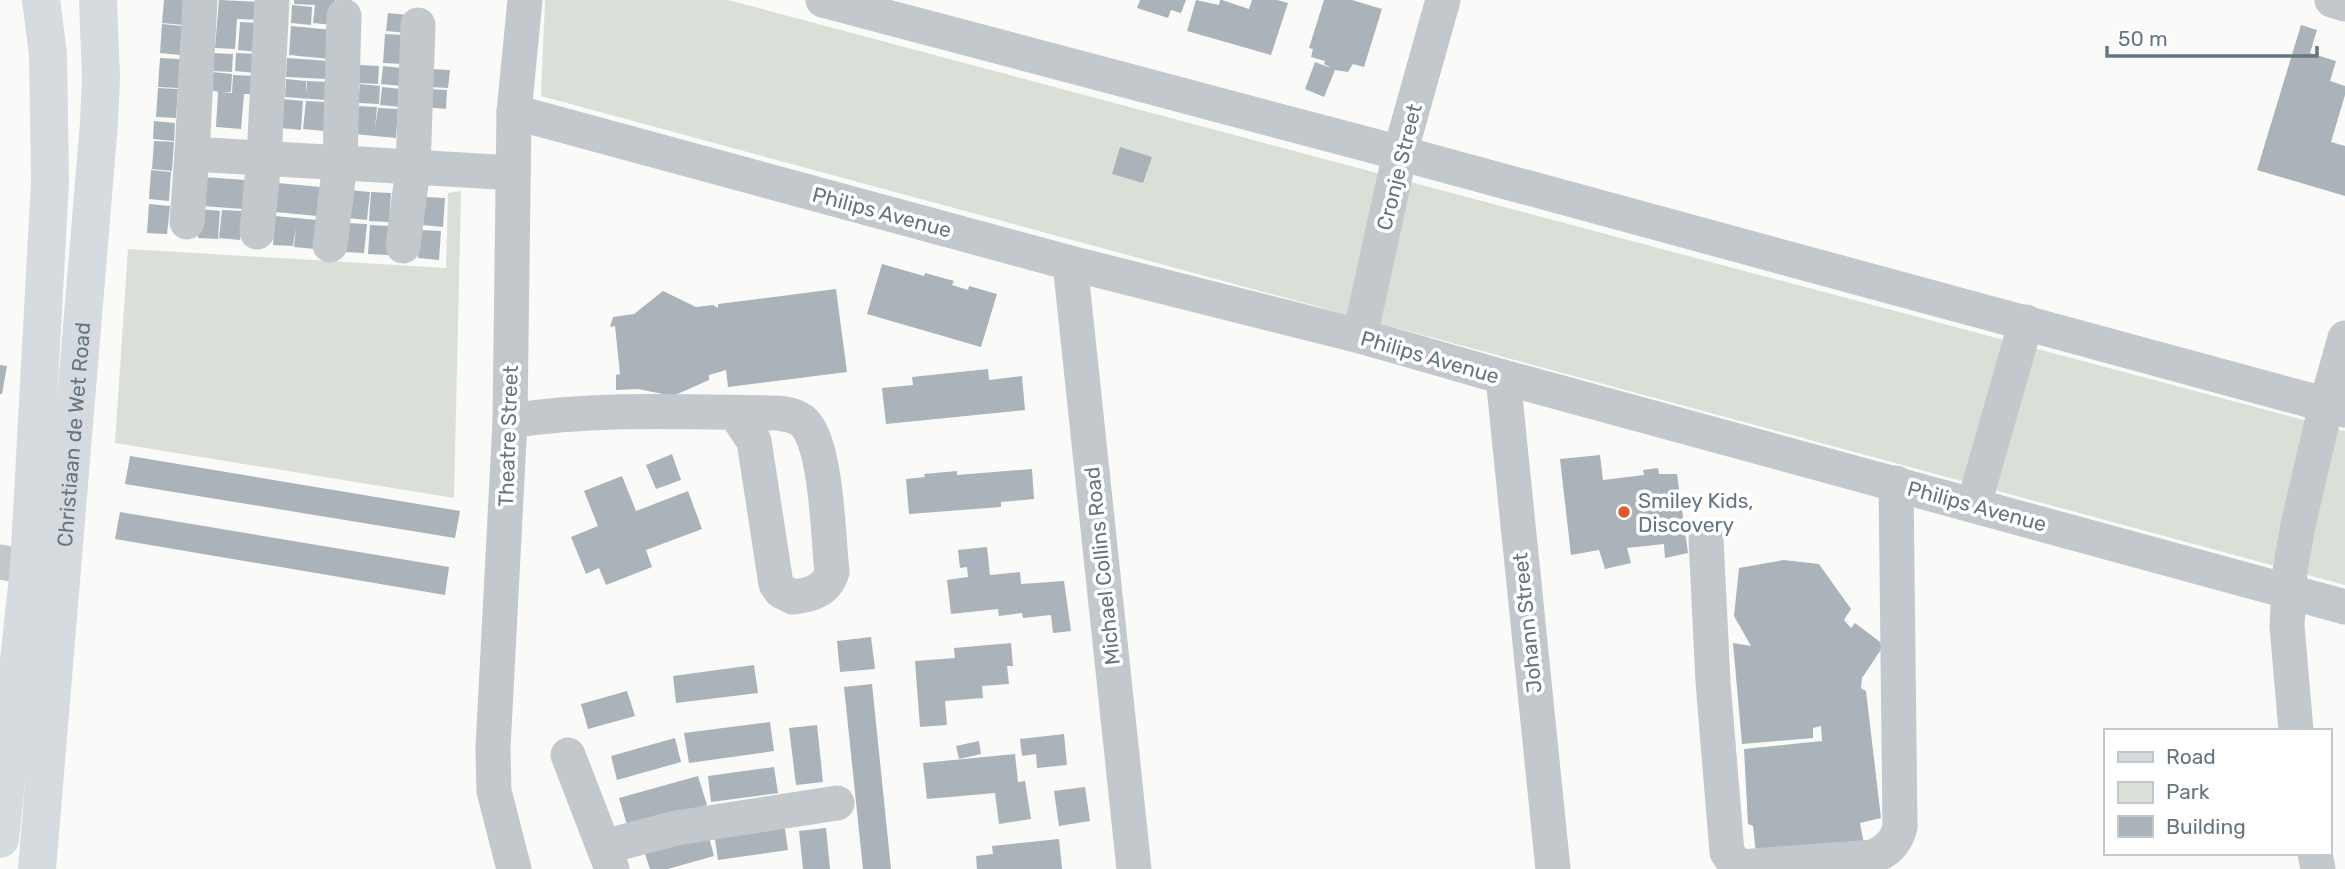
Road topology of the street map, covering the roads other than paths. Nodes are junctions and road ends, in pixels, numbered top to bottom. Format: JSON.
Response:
{"nodes":[{"id":1,"x":41,"y":0,"type":"edge"},
{"id":2,"x":98,"y":0,"type":"edge"},
{"id":3,"x":200,"y":0,"type":"edge"},
{"id":4,"x":272,"y":0,"type":"edge"},
{"id":5,"x":525,"y":0,"type":"edge"},
{"id":6,"x":823,"y":0,"type":"edge"},
{"id":7,"x":1443,"y":0,"type":"edge"},
{"id":8,"x":2332,"y":0,"type":"edge"},
{"id":9,"x":2345,"y":4,"type":"edge"},
{"id":10,"x":344,"y":16,"type":"dead end"},
{"id":11,"x":418,"y":25,"type":"dead end"},
{"id":12,"x":514,"y":112,"type":"junction"},
{"id":13,"x":1400,"y":153,"type":"junction"},
{"id":14,"x":192,"y":154,"type":"junction"},
{"id":15,"x":264,"y":158,"type":"junction"},
{"id":16,"x":340,"y":163,"type":"junction"},
{"id":17,"x":413,"y":168,"type":"junction"},
{"id":18,"x":513,"y":173,"type":"junction"},
{"id":19,"x":187,"y":222,"type":"dead end"},
{"id":20,"x":257,"y":232,"type":"dead end"},
{"id":21,"x":330,"y":244,"type":"dead end"},
{"id":22,"x":403,"y":246,"type":"dead end"},
{"id":23,"x":1070,"y":263,"type":"junction"},
{"id":24,"x":2026,"y":322,"type":"junction"},
{"id":25,"x":1360,"y":336,"type":"junction"},
{"id":26,"x":2345,"y":338,"type":"edge"},
{"id":27,"x":1503,"y":377,"type":"junction"},
{"id":28,"x":2335,"y":408,"type":"edge"},
{"id":29,"x":735,"y":413,"type":"junction"},
{"id":30,"x":510,"y":421,"type":"junction"},
{"id":31,"x":1896,"y":483,"type":"junction"},
{"id":32,"x":1974,"y":504,"type":"junction"},
{"id":33,"x":1706,"y":539,"type":"dead end"},
{"id":34,"x":30,"y":567,"type":"edge"},
{"id":35,"x":2288,"y":593,"type":"junction"},
{"id":36,"x":2345,"y":607,"type":"edge"},
{"id":37,"x":2295,"y":729,"type":"edge"},
{"id":38,"x":568,"y":755,"type":"dead end"},
{"id":39,"x":837,"y":803,"type":"dead end"},
{"id":40,"x":0,"y":839,"type":"edge"},
{"id":41,"x":608,"y":858,"type":"edge"},
{"id":42,"x":37,"y":869,"type":"edge"},
{"id":43,"x":514,"y":869,"type":"edge"},
{"id":44,"x":1133,"y":869,"type":"edge"},
{"id":45,"x":1553,"y":869,"type":"edge"}],
"edges":[{"from":1,"to":34,"type":"main road","name":"Christiaan de Wet Road"},
{"from":2,"to":34,"type":"main road","name":"Christiaan de Wet Road"},
{"from":3,"to":14,"type":"street"},
{"from":4,"to":15,"type":"street"},
{"from":5,"to":12,"type":"street","name":"Theatre Street"},
{"from":6,"to":13,"type":"street"},
{"from":7,"to":13,"type":"street","name":"Cronje Street"},
{"from":8,"to":9,"type":"street"},
{"from":10,"to":16,"type":"street"},
{"from":11,"to":17,"type":"street"},
{"from":12,"to":18,"type":"street","name":"Theatre Street"},
{"from":12,"to":23,"type":"street","name":"Philips Avenue"},
{"from":13,"to":24,"type":"street"},
{"from":13,"to":25,"type":"street","name":"Cronje Street"},
{"from":14,"to":15,"type":"street"},
{"from":14,"to":19,"type":"street"},
{"from":15,"to":16,"type":"street"},
{"from":15,"to":20,"type":"street"},
{"from":16,"to":17,"type":"street"},
{"from":16,"to":21,"type":"street"},
{"from":17,"to":18,"type":"street"},
{"from":17,"to":22,"type":"street"},
{"from":18,"to":30,"type":"street","name":"Theatre Street"},
{"from":23,"to":25,"type":"street","name":"Philips Avenue"},
{"from":23,"to":44,"type":"street","name":"Michael Collins Road"},
{"from":24,"to":28,"type":"street"},
{"from":24,"to":32,"type":"street"},
{"from":25,"to":27,"type":"street","name":"Philips Avenue"},
{"from":26,"to":28,"type":"street"},
{"from":27,"to":31,"type":"street","name":"Philips Avenue"},
{"from":27,"to":45,"type":"street","name":"Johann Street"},
{"from":28,"to":35,"type":"street"},
{"from":29,"to":29,"type":"street"},
{"from":29,"to":30,"type":"street"},
{"from":30,"to":43,"type":"street","name":"Theatre Street"},
{"from":31,"to":32,"type":"street","name":"Philips Avenue"},
{"from":31,"to":33,"type":"street"},
{"from":32,"to":35,"type":"street","name":"Philips Avenue"},
{"from":34,"to":40,"type":"main road","name":"Christiaan de Wet Road"},
{"from":34,"to":42,"type":"main road","name":"Christiaan de Wet Road"},
{"from":35,"to":36,"type":"street","name":"Philips Avenue"},
{"from":35,"to":37,"type":"street"},
{"from":38,"to":41,"type":"street"},
{"from":39,"to":41,"type":"street"}]}
